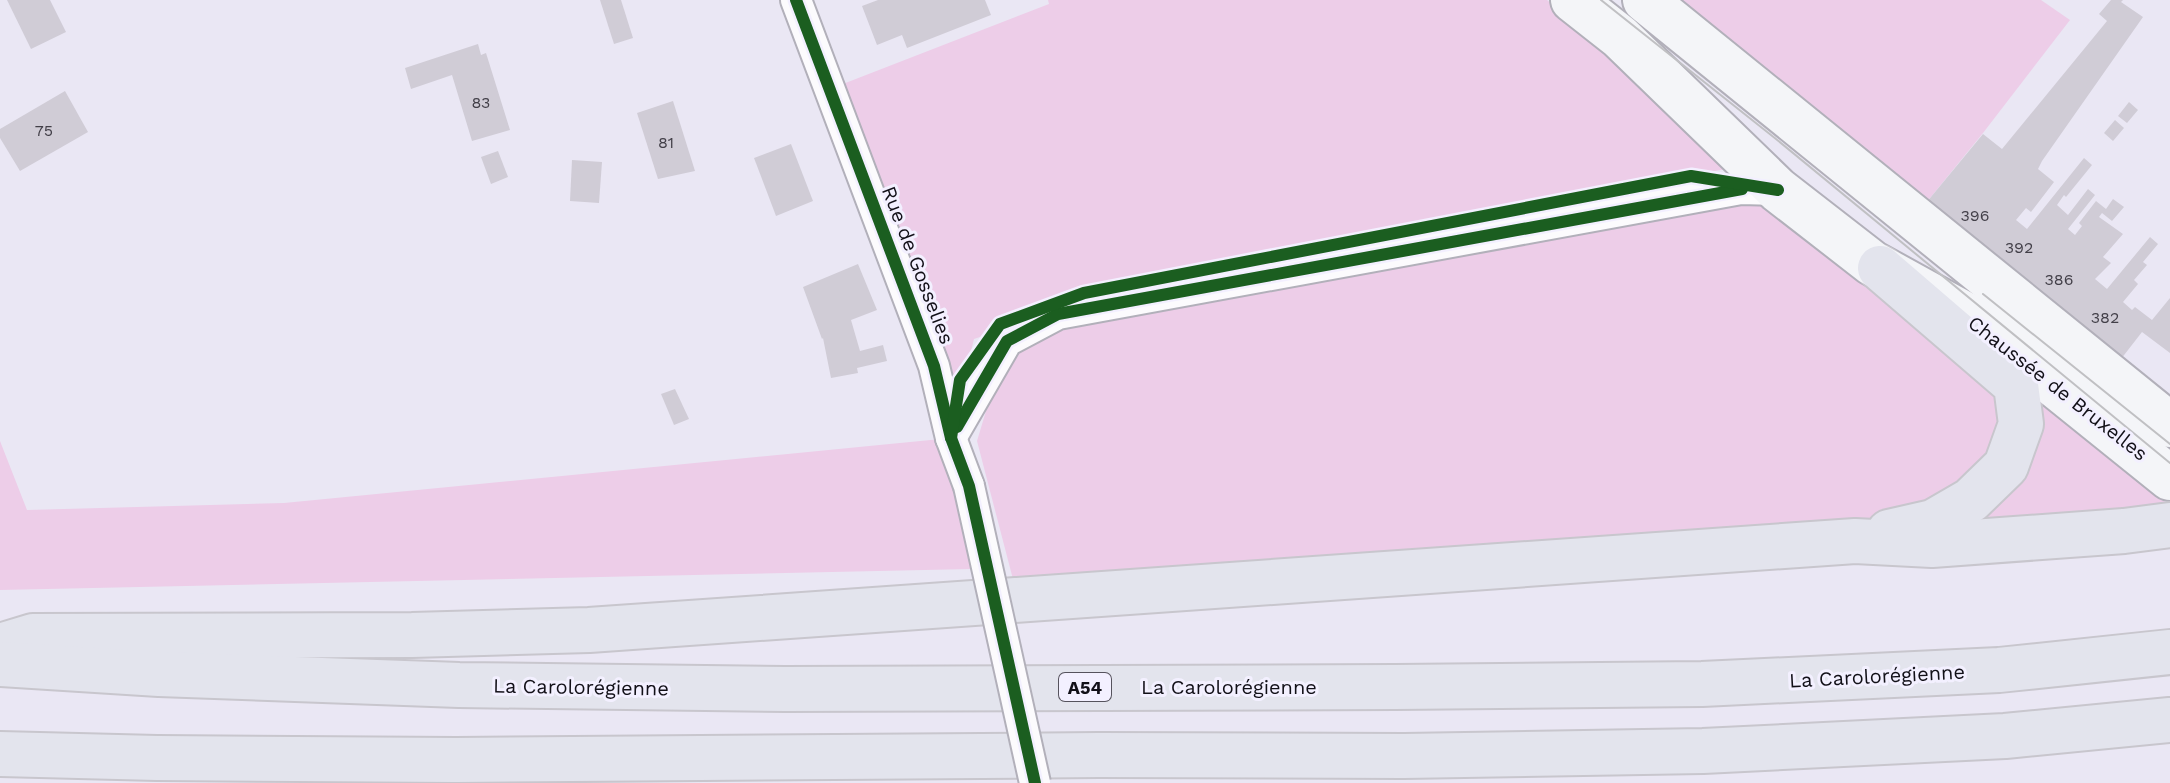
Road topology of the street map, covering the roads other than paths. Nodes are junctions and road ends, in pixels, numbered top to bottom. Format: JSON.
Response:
{"nodes":[{"id":1,"x":796,"y":0,"type":"edge"},
{"id":2,"x":1573,"y":0,"type":"edge"},
{"id":3,"x":1645,"y":0,"type":"edge"},
{"id":4,"x":1778,"y":190,"type":"junction"},
{"id":5,"x":1880,"y":268,"type":"junction"},
{"id":6,"x":2170,"y":425,"type":"edge"},
{"id":7,"x":951,"y":438,"type":"junction"},
{"id":8,"x":2170,"y":478,"type":"edge"},
{"id":9,"x":2170,"y":525,"type":"edge"},
{"id":10,"x":1855,"y":541,"type":"junction"},
{"id":11,"x":0,"y":646,"type":"edge"},
{"id":12,"x":2170,"y":652,"type":"edge"},
{"id":13,"x":0,"y":664,"type":"edge"},
{"id":14,"x":2170,"y":720,"type":"edge"},
{"id":15,"x":0,"y":754,"type":"edge"},
{"id":16,"x":1035,"y":783,"type":"edge"}],
"edges":[{"from":1,"to":7,"type":"street","name":"Rue de Gosselies"},
{"from":2,"to":4,"type":"main road","name":"Chaussée de Bruxelles"},
{"from":3,"to":6,"type":"main road","name":"Chaussée de Bruxelles"},
{"from":4,"to":5,"type":"main road","name":"Chaussée de Bruxelles"},
{"from":4,"to":7,"type":"street"},
{"from":5,"to":8,"type":"main road","name":"Chaussée de Bruxelles"},
{"from":5,"to":10,"type":"highway"},
{"from":7,"to":16,"type":"street","name":"Rue de Gosselies","bridge":true},
{"from":9,"to":10,"type":"highway"},
{"from":10,"to":11,"type":"highway"},
{"from":12,"to":13,"type":"highway","name":"La Carolorégienne","number":"A54"},
{"from":14,"to":15,"type":"highway"}]}
